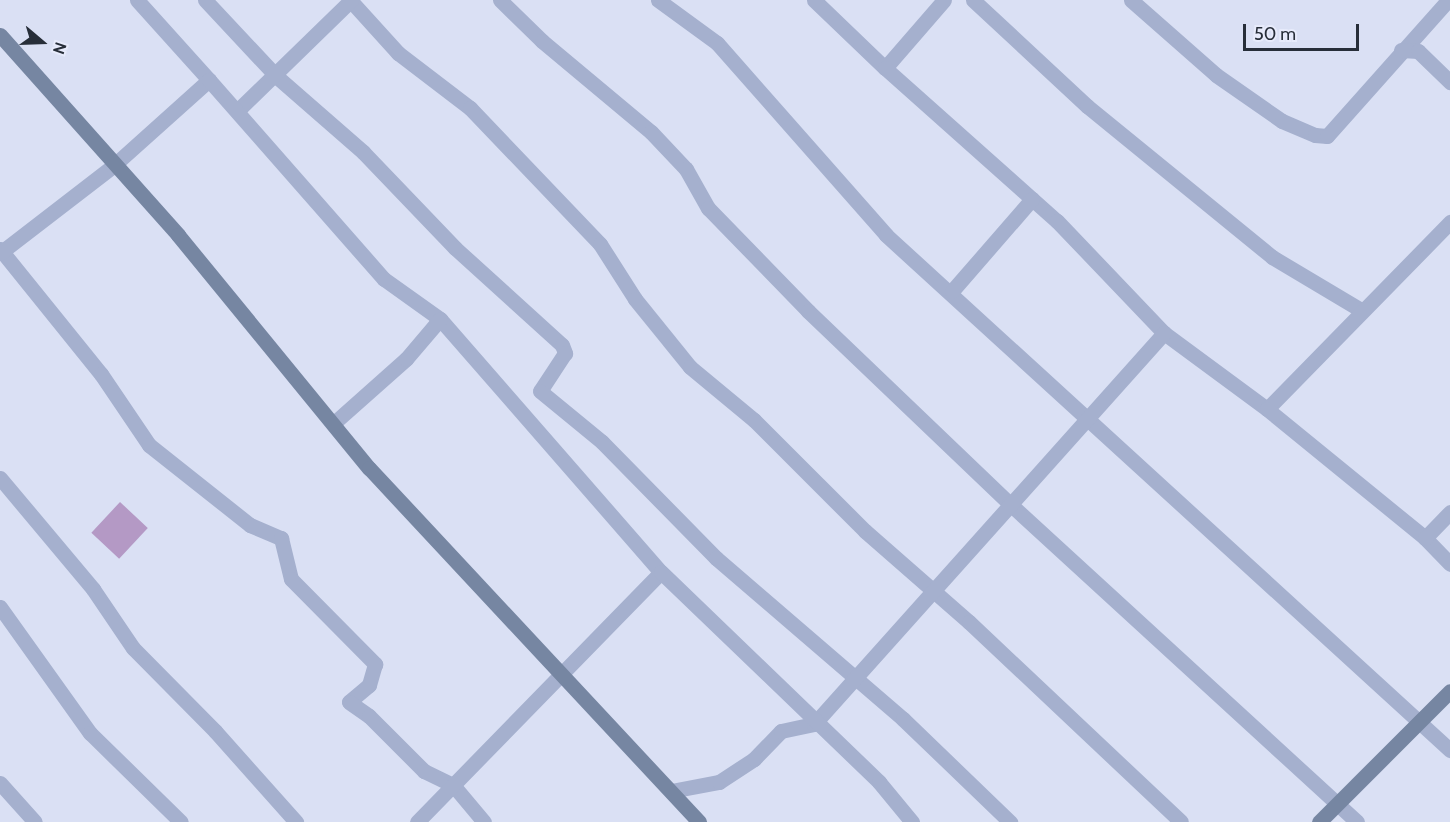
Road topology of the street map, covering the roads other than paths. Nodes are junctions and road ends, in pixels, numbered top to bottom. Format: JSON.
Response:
{"nodes":[{"id":1,"x":137,"y":0,"type":"edge"},
{"id":2,"x":205,"y":0,"type":"edge"},
{"id":3,"x":351,"y":0,"type":"edge"},
{"id":4,"x":500,"y":0,"type":"edge"},
{"id":5,"x":658,"y":0,"type":"edge"},
{"id":6,"x":814,"y":0,"type":"edge"},
{"id":7,"x":944,"y":0,"type":"edge"},
{"id":8,"x":973,"y":0,"type":"edge"},
{"id":9,"x":1131,"y":0,"type":"edge"},
{"id":10,"x":1448,"y":0,"type":"edge"},
{"id":11,"x":0,"y":35,"type":"edge"},
{"id":12,"x":1401,"y":50,"type":"junction"},
{"id":13,"x":885,"y":68,"type":"junction"},
{"id":14,"x":276,"y":76,"type":"junction"},
{"id":15,"x":209,"y":80,"type":"junction"},
{"id":16,"x":1450,"y":82,"type":"edge"},
{"id":17,"x":237,"y":111,"type":"junction"},
{"id":18,"x":113,"y":166,"type":"junction"},
{"id":19,"x":1032,"y":199,"type":"junction"},
{"id":20,"x":1450,"y":222,"type":"edge"},
{"id":21,"x":1,"y":251,"type":"edge"},
{"id":22,"x":952,"y":291,"type":"junction"},
{"id":23,"x":1361,"y":310,"type":"junction"},
{"id":24,"x":440,"y":319,"type":"junction"},
{"id":25,"x":1164,"y":333,"type":"junction"},
{"id":26,"x":1267,"y":409,"type":"junction"},
{"id":27,"x":1086,"y":418,"type":"junction"},
{"id":28,"x":335,"y":422,"type":"junction"},
{"id":29,"x":0,"y":478,"type":"edge"},
{"id":30,"x":1009,"y":503,"type":"junction"},
{"id":31,"x":1450,"y":512,"type":"edge"},
{"id":32,"x":1425,"y":538,"type":"junction"},
{"id":33,"x":1450,"y":564,"type":"edge"},
{"id":34,"x":661,"y":572,"type":"junction"},
{"id":35,"x":932,"y":589,"type":"junction"},
{"id":36,"x":0,"y":607,"type":"edge"},
{"id":37,"x":560,"y":675,"type":"junction"},
{"id":38,"x":851,"y":679,"type":"junction"},
{"id":39,"x":1450,"y":691,"type":"edge"},
{"id":40,"x":1418,"y":722,"type":"junction"},
{"id":41,"x":814,"y":724,"type":"junction"},
{"id":42,"x":1450,"y":750,"type":"edge"},
{"id":43,"x":0,"y":783,"type":"edge"},
{"id":44,"x":453,"y":785,"type":"junction"},
{"id":45,"x":671,"y":791,"type":"junction"},
{"id":46,"x":1336,"y":803,"type":"junction"},
{"id":47,"x":35,"y":822,"type":"edge"},
{"id":48,"x":181,"y":822,"type":"edge"},
{"id":49,"x":296,"y":822,"type":"edge"},
{"id":50,"x":417,"y":822,"type":"edge"},
{"id":51,"x":484,"y":822,"type":"edge"},
{"id":52,"x":699,"y":822,"type":"edge"},
{"id":53,"x":912,"y":822,"type":"edge"},
{"id":54,"x":1011,"y":822,"type":"edge"},
{"id":55,"x":1181,"y":822,"type":"edge"},
{"id":56,"x":1320,"y":822,"type":"edge"},
{"id":57,"x":1357,"y":822,"type":"edge"}],
"edges":[{"from":1,"to":15,"type":"street"},
{"from":2,"to":14,"type":"street"},
{"from":3,"to":14,"type":"street"},
{"from":3,"to":35,"type":"street"},
{"from":4,"to":30,"type":"street"},
{"from":5,"to":22,"type":"street"},
{"from":6,"to":13,"type":"street"},
{"from":7,"to":13,"type":"street"},
{"from":8,"to":23,"type":"street"},
{"from":9,"to":12,"type":"street"},
{"from":10,"to":12,"type":"street"},
{"from":11,"to":18,"type":"street"},
{"from":12,"to":16,"type":"street"},
{"from":13,"to":19,"type":"street"},
{"from":14,"to":17,"type":"street"},
{"from":14,"to":38,"type":"street"},
{"from":15,"to":17,"type":"street"},
{"from":15,"to":18,"type":"street"},
{"from":17,"to":24,"type":"street"},
{"from":18,"to":21,"type":"street"},
{"from":18,"to":28,"type":"street"},
{"from":19,"to":22,"type":"street"},
{"from":19,"to":25,"type":"street"},
{"from":20,"to":23,"type":"street"},
{"from":21,"to":44,"type":"street"},
{"from":22,"to":27,"type":"street"},
{"from":23,"to":26,"type":"street"},
{"from":24,"to":28,"type":"street"},
{"from":24,"to":34,"type":"street"},
{"from":25,"to":26,"type":"street"},
{"from":25,"to":27,"type":"street"},
{"from":26,"to":32,"type":"street"},
{"from":27,"to":30,"type":"street"},
{"from":27,"to":40,"type":"street"},
{"from":28,"to":37,"type":"street"},
{"from":29,"to":49,"type":"street"},
{"from":30,"to":35,"type":"street"},
{"from":30,"to":46,"type":"street"},
{"from":31,"to":32,"type":"street"},
{"from":32,"to":33,"type":"street"},
{"from":34,"to":37,"type":"street"},
{"from":34,"to":41,"type":"street"},
{"from":35,"to":38,"type":"street"},
{"from":35,"to":55,"type":"street"},
{"from":36,"to":48,"type":"street"},
{"from":37,"to":44,"type":"street"},
{"from":37,"to":45,"type":"street"},
{"from":38,"to":41,"type":"street"},
{"from":38,"to":54,"type":"street"},
{"from":39,"to":40,"type":"street"},
{"from":40,"to":42,"type":"street"},
{"from":40,"to":46,"type":"street"},
{"from":41,"to":45,"type":"street"},
{"from":41,"to":53,"type":"street"},
{"from":43,"to":47,"type":"street"},
{"from":44,"to":50,"type":"street"},
{"from":44,"to":51,"type":"street"},
{"from":45,"to":52,"type":"street"},
{"from":46,"to":56,"type":"street"},
{"from":46,"to":57,"type":"street"}]}
